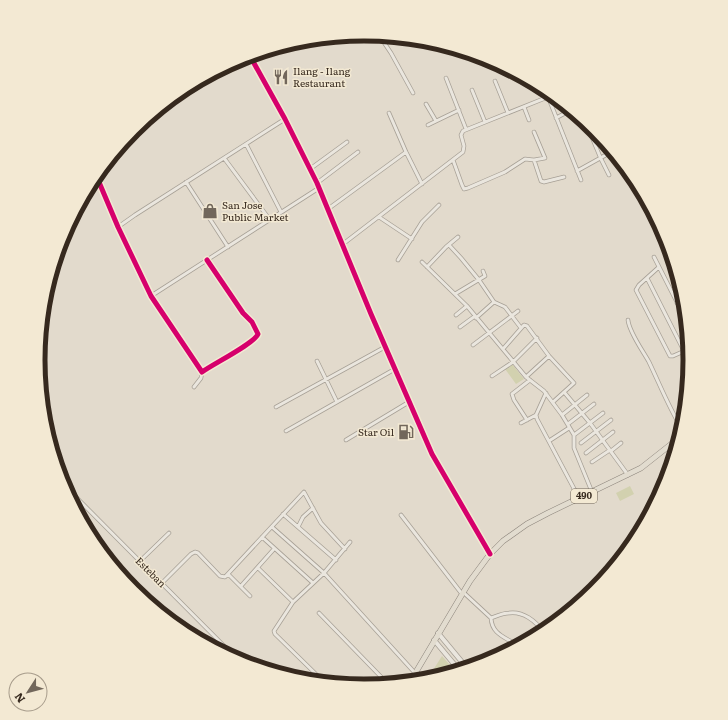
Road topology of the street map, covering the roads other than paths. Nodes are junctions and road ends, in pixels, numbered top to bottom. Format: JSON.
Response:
{"nodes":[{"id":1,"x":383,"y":42,"type":"edge"},
{"id":2,"x":253,"y":61,"type":"edge"},
{"id":3,"x":446,"y":78,"type":"dead end"},
{"id":4,"x":495,"y":80,"type":"dead end"},
{"id":5,"x":472,"y":90,"type":"dead end"},
{"id":6,"x":413,"y":93,"type":"dead end"},
{"id":7,"x":546,"y":99,"type":"edge"},
{"id":8,"x":549,"y":101,"type":"edge"},
{"id":9,"x":426,"y":104,"type":"dead end"},
{"id":10,"x":524,"y":107,"type":"junction"},
{"id":11,"x":459,"y":110,"type":"junction"},
{"id":12,"x":388,"y":113,"type":"dead end"},
{"id":13,"x":508,"y":113,"type":"junction"},
{"id":14,"x":565,"y":113,"type":"edge"},
{"id":15,"x":556,"y":118,"type":"junction"},
{"id":16,"x":285,"y":119,"type":"junction"},
{"id":17,"x":529,"y":120,"type":"dead end"},
{"id":18,"x":436,"y":121,"type":"junction"},
{"id":19,"x":485,"y":122,"type":"junction"},
{"id":20,"x":428,"y":125,"type":"dead end"},
{"id":21,"x":466,"y":129,"type":"junction"},
{"id":22,"x":534,"y":132,"type":"dead end"},
{"id":23,"x":590,"y":135,"type":"edge"},
{"id":24,"x":347,"y":142,"type":"dead end"},
{"id":25,"x":246,"y":144,"type":"junction"},
{"id":26,"x":358,"y":152,"type":"dead end"},
{"id":27,"x":406,"y":152,"type":"junction"},
{"id":28,"x":607,"y":154,"type":"edge"},
{"id":29,"x":224,"y":158,"type":"junction"},
{"id":30,"x":600,"y":159,"type":"junction"},
{"id":31,"x":453,"y":160,"type":"junction"},
{"id":32,"x":534,"y":160,"type":"junction"},
{"id":33,"x":310,"y":169,"type":"junction"},
{"id":34,"x":577,"y":171,"type":"junction"},
{"id":35,"x":609,"y":175,"type":"dead end"},
{"id":36,"x":564,"y":177,"type":"dead end"},
{"id":37,"x":581,"y":180,"type":"dead end"},
{"id":38,"x":186,"y":182,"type":"junction"},
{"id":39,"x":99,"y":183,"type":"edge"},
{"id":40,"x":317,"y":183,"type":"junction"},
{"id":41,"x":422,"y":184,"type":"junction"},
{"id":42,"x":319,"y":188,"type":"junction"},
{"id":43,"x":439,"y":204,"type":"dead end"},
{"id":44,"x":328,"y":209,"type":"junction"},
{"id":45,"x":281,"y":212,"type":"junction"},
{"id":46,"x":379,"y":217,"type":"junction"},
{"id":47,"x":270,"y":220,"type":"junction"},
{"id":48,"x":118,"y":227,"type":"junction"},
{"id":49,"x":458,"y":237,"type":"dead end"},
{"id":50,"x":412,"y":239,"type":"junction"},
{"id":51,"x":343,"y":244,"type":"junction"},
{"id":52,"x":449,"y":245,"type":"junction"},
{"id":53,"x":228,"y":247,"type":"junction"},
{"id":54,"x":654,"y":258,"type":"dead end"},
{"id":55,"x":207,"y":260,"type":"junction"},
{"id":56,"x":398,"y":260,"type":"dead end"},
{"id":57,"x":422,"y":262,"type":"dead end"},
{"id":58,"x":427,"y":267,"type":"junction"},
{"id":59,"x":659,"y":268,"type":"junction"},
{"id":60,"x":483,"y":271,"type":"dead end"},
{"id":61,"x":647,"y":278,"type":"junction"},
{"id":62,"x":479,"y":280,"type":"junction"},
{"id":63,"x":455,"y":294,"type":"junction"},
{"id":64,"x":151,"y":296,"type":"junction"},
{"id":65,"x":494,"y":302,"type":"junction"},
{"id":66,"x":677,"y":303,"type":"edge"},
{"id":67,"x":467,"y":306,"type":"junction"},
{"id":68,"x":518,"y":311,"type":"dead end"},
{"id":69,"x":456,"y":315,"type":"dead end"},
{"id":70,"x":512,"y":316,"type":"junction"},
{"id":71,"x":475,"y":317,"type":"junction"},
{"id":72,"x":628,"y":320,"type":"dead end"},
{"id":73,"x":460,"y":327,"type":"dead end"},
{"id":74,"x":521,"y":328,"type":"junction"},
{"id":75,"x":489,"y":333,"type":"junction"},
{"id":76,"x":537,"y":338,"type":"junction"},
{"id":77,"x":473,"y":345,"type":"dead end"},
{"id":78,"x":385,"y":347,"type":"junction"},
{"id":79,"x":682,"y":348,"type":"edge"},
{"id":80,"x":502,"y":349,"type":"junction"},
{"id":81,"x":683,"y":352,"type":"edge"},
{"id":82,"x":549,"y":356,"type":"junction"},
{"id":83,"x":317,"y":360,"type":"dead end"},
{"id":84,"x":513,"y":362,"type":"junction"},
{"id":85,"x":395,"y":369,"type":"junction"},
{"id":86,"x":202,"y":372,"type":"junction"},
{"id":87,"x":492,"y":376,"type":"dead end"},
{"id":88,"x":526,"y":377,"type":"junction"},
{"id":89,"x":327,"y":379,"type":"junction"},
{"id":90,"x":530,"y":380,"type":"junction"},
{"id":91,"x":194,"y":387,"type":"dead end"},
{"id":92,"x":564,"y":392,"type":"junction"},
{"id":93,"x":546,"y":393,"type":"junction"},
{"id":94,"x":587,"y":395,"type":"dead end"},
{"id":95,"x":337,"y":402,"type":"junction"},
{"id":96,"x":409,"y":402,"type":"junction"},
{"id":97,"x":553,"y":402,"type":"junction"},
{"id":98,"x":575,"y":404,"type":"junction"},
{"id":99,"x":594,"y":404,"type":"dead end"},
{"id":100,"x":276,"y":407,"type":"dead end"},
{"id":101,"x":582,"y":413,"type":"junction"},
{"id":102,"x":603,"y":413,"type":"dead end"},
{"id":103,"x":536,"y":415,"type":"junction"},
{"id":104,"x":562,"y":415,"type":"junction"},
{"id":105,"x":527,"y":420,"type":"junction"},
{"id":106,"x":611,"y":420,"type":"dead end"},
{"id":107,"x":677,"y":421,"type":"edge"},
{"id":108,"x":590,"y":423,"type":"junction"},
{"id":109,"x":521,"y":424,"type":"dead end"},
{"id":110,"x":568,"y":426,"type":"junction"},
{"id":111,"x":286,"y":430,"type":"dead end"},
{"id":112,"x":596,"y":432,"type":"junction"},
{"id":113,"x":613,"y":432,"type":"dead end"},
{"id":114,"x":574,"y":435,"type":"junction"},
{"id":115,"x":346,"y":440,"type":"dead end"},
{"id":116,"x":549,"y":441,"type":"junction"},
{"id":117,"x":602,"y":441,"type":"junction"},
{"id":118,"x":581,"y":443,"type":"dead end"},
{"id":119,"x":621,"y":443,"type":"dead end"},
{"id":120,"x":670,"y":449,"type":"edge"},
{"id":121,"x":610,"y":451,"type":"junction"},
{"id":122,"x":586,"y":453,"type":"dead end"},
{"id":123,"x":592,"y":462,"type":"dead end"},
{"id":124,"x":628,"y":475,"type":"junction"},
{"id":125,"x":592,"y":492,"type":"junction"},
{"id":126,"x":579,"y":498,"type":"junction"},
{"id":127,"x":77,"y":499,"type":"edge"},
{"id":128,"x":313,"y":508,"type":"junction"},
{"id":129,"x":283,"y":514,"type":"junction"},
{"id":130,"x":400,"y":515,"type":"dead end"},
{"id":131,"x":272,"y":527,"type":"junction"},
{"id":132,"x":298,"y":527,"type":"junction"},
{"id":133,"x":169,"y":533,"type":"dead end"},
{"id":134,"x":262,"y":537,"type":"junction"},
{"id":135,"x":350,"y":542,"type":"dead end"},
{"id":136,"x":274,"y":549,"type":"junction"},
{"id":137,"x":344,"y":549,"type":"junction"},
{"id":138,"x":490,"y":554,"type":"junction"},
{"id":139,"x":336,"y":560,"type":"junction"},
{"id":140,"x":140,"y":561,"type":"junction"},
{"id":141,"x":258,"y":568,"type":"junction"},
{"id":142,"x":324,"y":573,"type":"junction"},
{"id":143,"x":228,"y":574,"type":"junction"},
{"id":144,"x":162,"y":583,"type":"junction"},
{"id":145,"x":313,"y":584,"type":"junction"},
{"id":146,"x":241,"y":586,"type":"junction"},
{"id":147,"x":463,"y":593,"type":"junction"},
{"id":148,"x":250,"y":596,"type":"dead end"},
{"id":149,"x":293,"y":602,"type":"junction"},
{"id":150,"x":319,"y":613,"type":"dead end"},
{"id":151,"x":491,"y":618,"type":"junction"},
{"id":152,"x":539,"y":626,"type":"edge"},
{"id":153,"x":438,"y":633,"type":"junction"},
{"id":154,"x":434,"y":640,"type":"junction"},
{"id":155,"x":512,"y":642,"type":"edge"},
{"id":156,"x":224,"y":646,"type":"edge"},
{"id":157,"x":463,"y":663,"type":"edge"},
{"id":158,"x":455,"y":666,"type":"edge"},
{"id":159,"x":415,"y":673,"type":"joint"},
{"id":160,"x":317,"y":675,"type":"edge"},
{"id":161,"x":382,"y":678,"type":"edge"}],
"edges":[{"from":1,"to":6,"type":"street"},
{"from":2,"to":16,"type":"street"},
{"from":3,"to":11,"type":"street"},
{"from":4,"to":13,"type":"street"},
{"from":5,"to":19,"type":"street"},
{"from":7,"to":10,"type":"street"},
{"from":8,"to":15,"type":"street"},
{"from":9,"to":18,"type":"street"},
{"from":10,"to":13,"type":"street"},
{"from":10,"to":17,"type":"street"},
{"from":11,"to":18,"type":"street"},
{"from":11,"to":21,"type":"street"},
{"from":12,"to":27,"type":"street"},
{"from":13,"to":19,"type":"street"},
{"from":14,"to":15,"type":"street"},
{"from":15,"to":34,"type":"street"},
{"from":16,"to":25,"type":"street"},
{"from":16,"to":33,"type":"street"},
{"from":18,"to":20,"type":"street"},
{"from":19,"to":21,"type":"street"},
{"from":21,"to":31,"type":"street"},
{"from":22,"to":32,"type":"street"},
{"from":23,"to":30,"type":"street"},
{"from":24,"to":33,"type":"street"},
{"from":25,"to":29,"type":"street"},
{"from":25,"to":45,"type":"street"},
{"from":26,"to":40,"type":"street"},
{"from":27,"to":41,"type":"street"},
{"from":27,"to":44,"type":"street"},
{"from":28,"to":30,"type":"street"},
{"from":29,"to":38,"type":"street"},
{"from":29,"to":47,"type":"street"},
{"from":30,"to":34,"type":"street"},
{"from":30,"to":35,"type":"street"},
{"from":31,"to":32,"type":"street"},
{"from":31,"to":41,"type":"street"},
{"from":32,"to":36,"type":"street"},
{"from":33,"to":40,"type":"street"},
{"from":34,"to":37,"type":"street"},
{"from":38,"to":48,"type":"street"},
{"from":38,"to":53,"type":"street"},
{"from":39,"to":48,"type":"street"},
{"from":40,"to":42,"type":"street"},
{"from":41,"to":46,"type":"street"},
{"from":42,"to":44,"type":"street"},
{"from":42,"to":45,"type":"street"},
{"from":43,"to":50,"type":"street"},
{"from":44,"to":51,"type":"street"},
{"from":45,"to":47,"type":"street"},
{"from":46,"to":50,"type":"street"},
{"from":46,"to":51,"type":"street"},
{"from":47,"to":53,"type":"street"},
{"from":48,"to":64,"type":"street"},
{"from":49,"to":52,"type":"street"},
{"from":50,"to":56,"type":"street"},
{"from":51,"to":78,"type":"street"},
{"from":52,"to":58,"type":"street"},
{"from":52,"to":62,"type":"street"},
{"from":53,"to":55,"type":"street"},
{"from":54,"to":59,"type":"street"},
{"from":55,"to":64,"type":"street"},
{"from":55,"to":86,"type":"street"},
{"from":57,"to":58,"type":"street"},
{"from":58,"to":63,"type":"street"},
{"from":59,"to":61,"type":"street"},
{"from":59,"to":66,"type":"street"},
{"from":60,"to":62,"type":"street"},
{"from":61,"to":79,"type":"street"},
{"from":61,"to":81,"type":"street"},
{"from":62,"to":63,"type":"street"},
{"from":62,"to":65,"type":"street"},
{"from":63,"to":67,"type":"street"},
{"from":64,"to":86,"type":"street"},
{"from":65,"to":70,"type":"street"},
{"from":65,"to":71,"type":"street"},
{"from":67,"to":69,"type":"street"},
{"from":67,"to":71,"type":"street"},
{"from":68,"to":70,"type":"street"},
{"from":70,"to":74,"type":"street"},
{"from":70,"to":75,"type":"street"},
{"from":71,"to":73,"type":"street"},
{"from":71,"to":75,"type":"street"},
{"from":72,"to":107,"type":"street"},
{"from":74,"to":76,"type":"street"},
{"from":74,"to":80,"type":"street"},
{"from":75,"to":77,"type":"street"},
{"from":75,"to":80,"type":"street"},
{"from":76,"to":82,"type":"street"},
{"from":76,"to":84,"type":"street"},
{"from":78,"to":85,"type":"street"},
{"from":78,"to":89,"type":"street"},
{"from":80,"to":84,"type":"street"},
{"from":82,"to":88,"type":"street"},
{"from":82,"to":92,"type":"street"},
{"from":83,"to":89,"type":"street"},
{"from":84,"to":87,"type":"street"},
{"from":84,"to":88,"type":"street"},
{"from":85,"to":95,"type":"street"},
{"from":85,"to":96,"type":"street"},
{"from":86,"to":91,"type":"street"},
{"from":88,"to":90,"type":"street"},
{"from":89,"to":95,"type":"street"},
{"from":89,"to":100,"type":"street"},
{"from":90,"to":93,"type":"street"},
{"from":90,"to":105,"type":"street"},
{"from":92,"to":97,"type":"street"},
{"from":92,"to":98,"type":"street"},
{"from":93,"to":97,"type":"street"},
{"from":93,"to":103,"type":"street"},
{"from":94,"to":98,"type":"street"},
{"from":95,"to":111,"type":"street"},
{"from":96,"to":115,"type":"street"},
{"from":96,"to":138,"type":"street"},
{"from":97,"to":104,"type":"street"},
{"from":98,"to":101,"type":"street"},
{"from":98,"to":104,"type":"street"},
{"from":99,"to":101,"type":"street"},
{"from":101,"to":108,"type":"street"},
{"from":101,"to":110,"type":"street"},
{"from":102,"to":108,"type":"street"},
{"from":103,"to":105,"type":"street"},
{"from":103,"to":116,"type":"street"},
{"from":104,"to":110,"type":"street"},
{"from":105,"to":109,"type":"street"},
{"from":106,"to":112,"type":"street"},
{"from":108,"to":112,"type":"street"},
{"from":108,"to":114,"type":"street"},
{"from":110,"to":114,"type":"street"},
{"from":110,"to":116,"type":"street"},
{"from":112,"to":117,"type":"street"},
{"from":112,"to":118,"type":"street"},
{"from":113,"to":117,"type":"street"},
{"from":114,"to":125,"type":"street"},
{"from":116,"to":126,"type":"street"},
{"from":117,"to":121,"type":"street"},
{"from":117,"to":122,"type":"street"},
{"from":119,"to":121,"type":"street"},
{"from":120,"to":124,"type":"main road","number":"490"},
{"from":121,"to":123,"type":"street"},
{"from":121,"to":124,"type":"street"},
{"from":124,"to":125,"type":"main road","number":"490"},
{"from":125,"to":126,"type":"main road","number":"490"},
{"from":126,"to":138,"type":"main road","number":"490"},
{"from":127,"to":140,"type":"street","name":"Esteban"},
{"from":128,"to":129,"type":"street"},
{"from":128,"to":132,"type":"street"},
{"from":128,"to":137,"type":"street"},
{"from":129,"to":131,"type":"street"},
{"from":129,"to":132,"type":"street"},
{"from":130,"to":147,"type":"street"},
{"from":131,"to":134,"type":"street"},
{"from":131,"to":142,"type":"street"},
{"from":132,"to":139,"type":"street"},
{"from":133,"to":140,"type":"street"},
{"from":134,"to":136,"type":"street"},
{"from":134,"to":143,"type":"street"},
{"from":135,"to":137,"type":"street"},
{"from":136,"to":141,"type":"street"},
{"from":136,"to":145,"type":"street"},
{"from":137,"to":139,"type":"street"},
{"from":138,"to":147,"type":"main road","number":"490"},
{"from":139,"to":142,"type":"street"},
{"from":140,"to":144,"type":"street","name":"Esteban"},
{"from":141,"to":146,"type":"street"},
{"from":141,"to":149,"type":"street"},
{"from":142,"to":145,"type":"street"},
{"from":142,"to":159,"type":"street"},
{"from":143,"to":144,"type":"street"},
{"from":143,"to":146,"type":"street"},
{"from":144,"to":156,"type":"street","name":"Esteban"},
{"from":145,"to":149,"type":"street"},
{"from":146,"to":148,"type":"street"},
{"from":147,"to":151,"type":"street"},
{"from":147,"to":153,"type":"main road","number":"490"},
{"from":149,"to":160,"type":"street"},
{"from":150,"to":161,"type":"street"},
{"from":151,"to":152,"type":"street"},
{"from":151,"to":155,"type":"street"},
{"from":153,"to":154,"type":"main road","number":"490"},
{"from":153,"to":157,"type":"street"},
{"from":154,"to":158,"type":"street"},
{"from":154,"to":159,"type":"main road","number":"490"}]}
